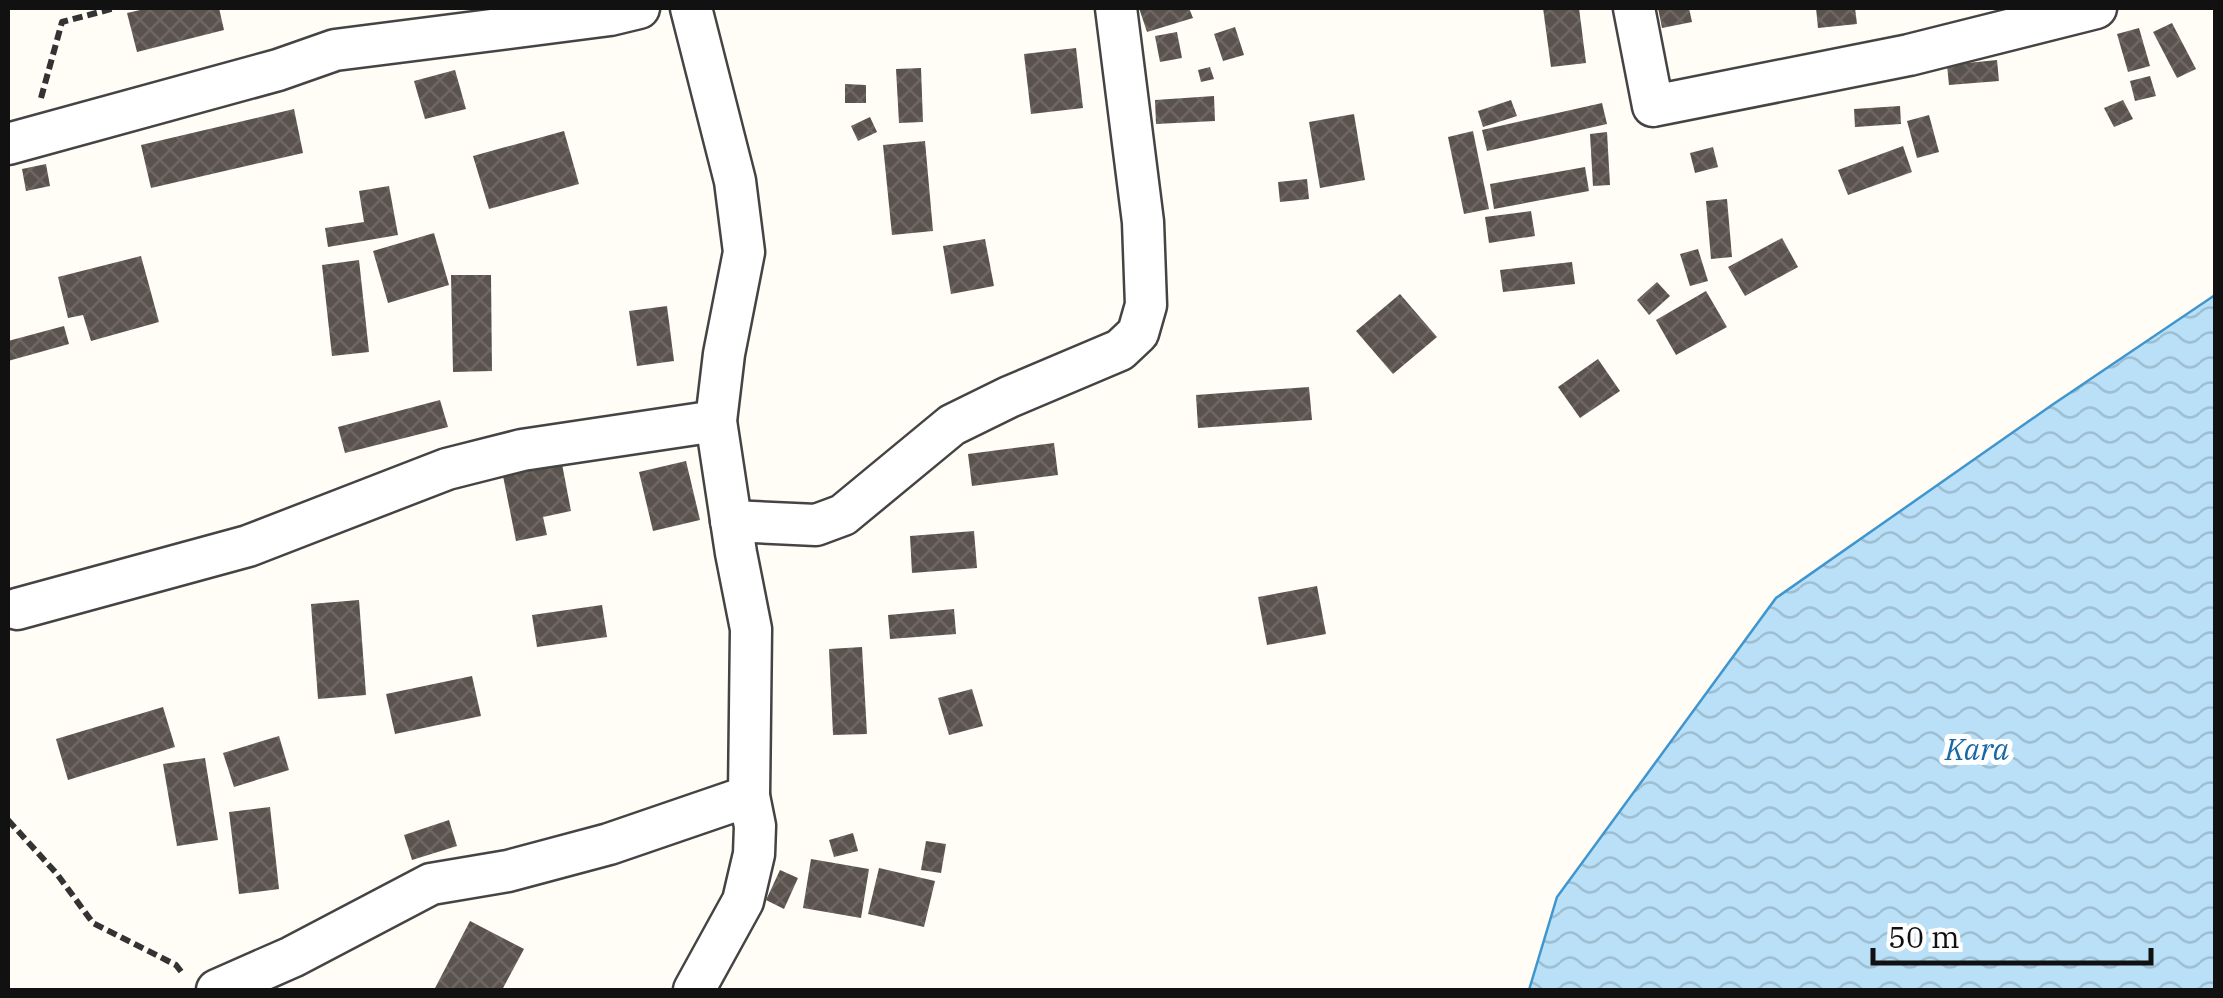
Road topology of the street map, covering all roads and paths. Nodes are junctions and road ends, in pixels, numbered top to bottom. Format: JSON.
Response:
{"nodes":[{"id":1,"x":115,"y":8,"type":"edge"},
{"id":2,"x":639,"y":8,"type":"edge"},
{"id":3,"x":691,"y":8,"type":"edge"},
{"id":4,"x":1116,"y":8,"type":"edge"},
{"id":5,"x":1634,"y":8,"type":"edge"},
{"id":6,"x":2096,"y":8,"type":"edge"},
{"id":7,"x":23,"y":139,"type":"edge"},
{"id":8,"x":716,"y":421,"type":"junction"},
{"id":9,"x":731,"y":521,"type":"junction"},
{"id":10,"x":17,"y":608,"type":"dead end"},
{"id":11,"x":749,"y":796,"type":"junction"},
{"id":12,"x":8,"y":820,"type":"edge"},
{"id":13,"x":202,"y":984,"type":"edge"},
{"id":14,"x":694,"y":990,"type":"edge"}],
"edges":[{"from":1,"to":7,"type":"path"},
{"from":2,"to":7,"type":"street"},
{"from":3,"to":8,"type":"street"},
{"from":4,"to":9,"type":"street"},
{"from":5,"to":6,"type":"street"},
{"from":8,"to":9,"type":"street"},
{"from":8,"to":10,"type":"street"},
{"from":9,"to":11,"type":"street"},
{"from":11,"to":13,"type":"street"},
{"from":11,"to":14,"type":"street"},
{"from":12,"to":13,"type":"path"}]}
